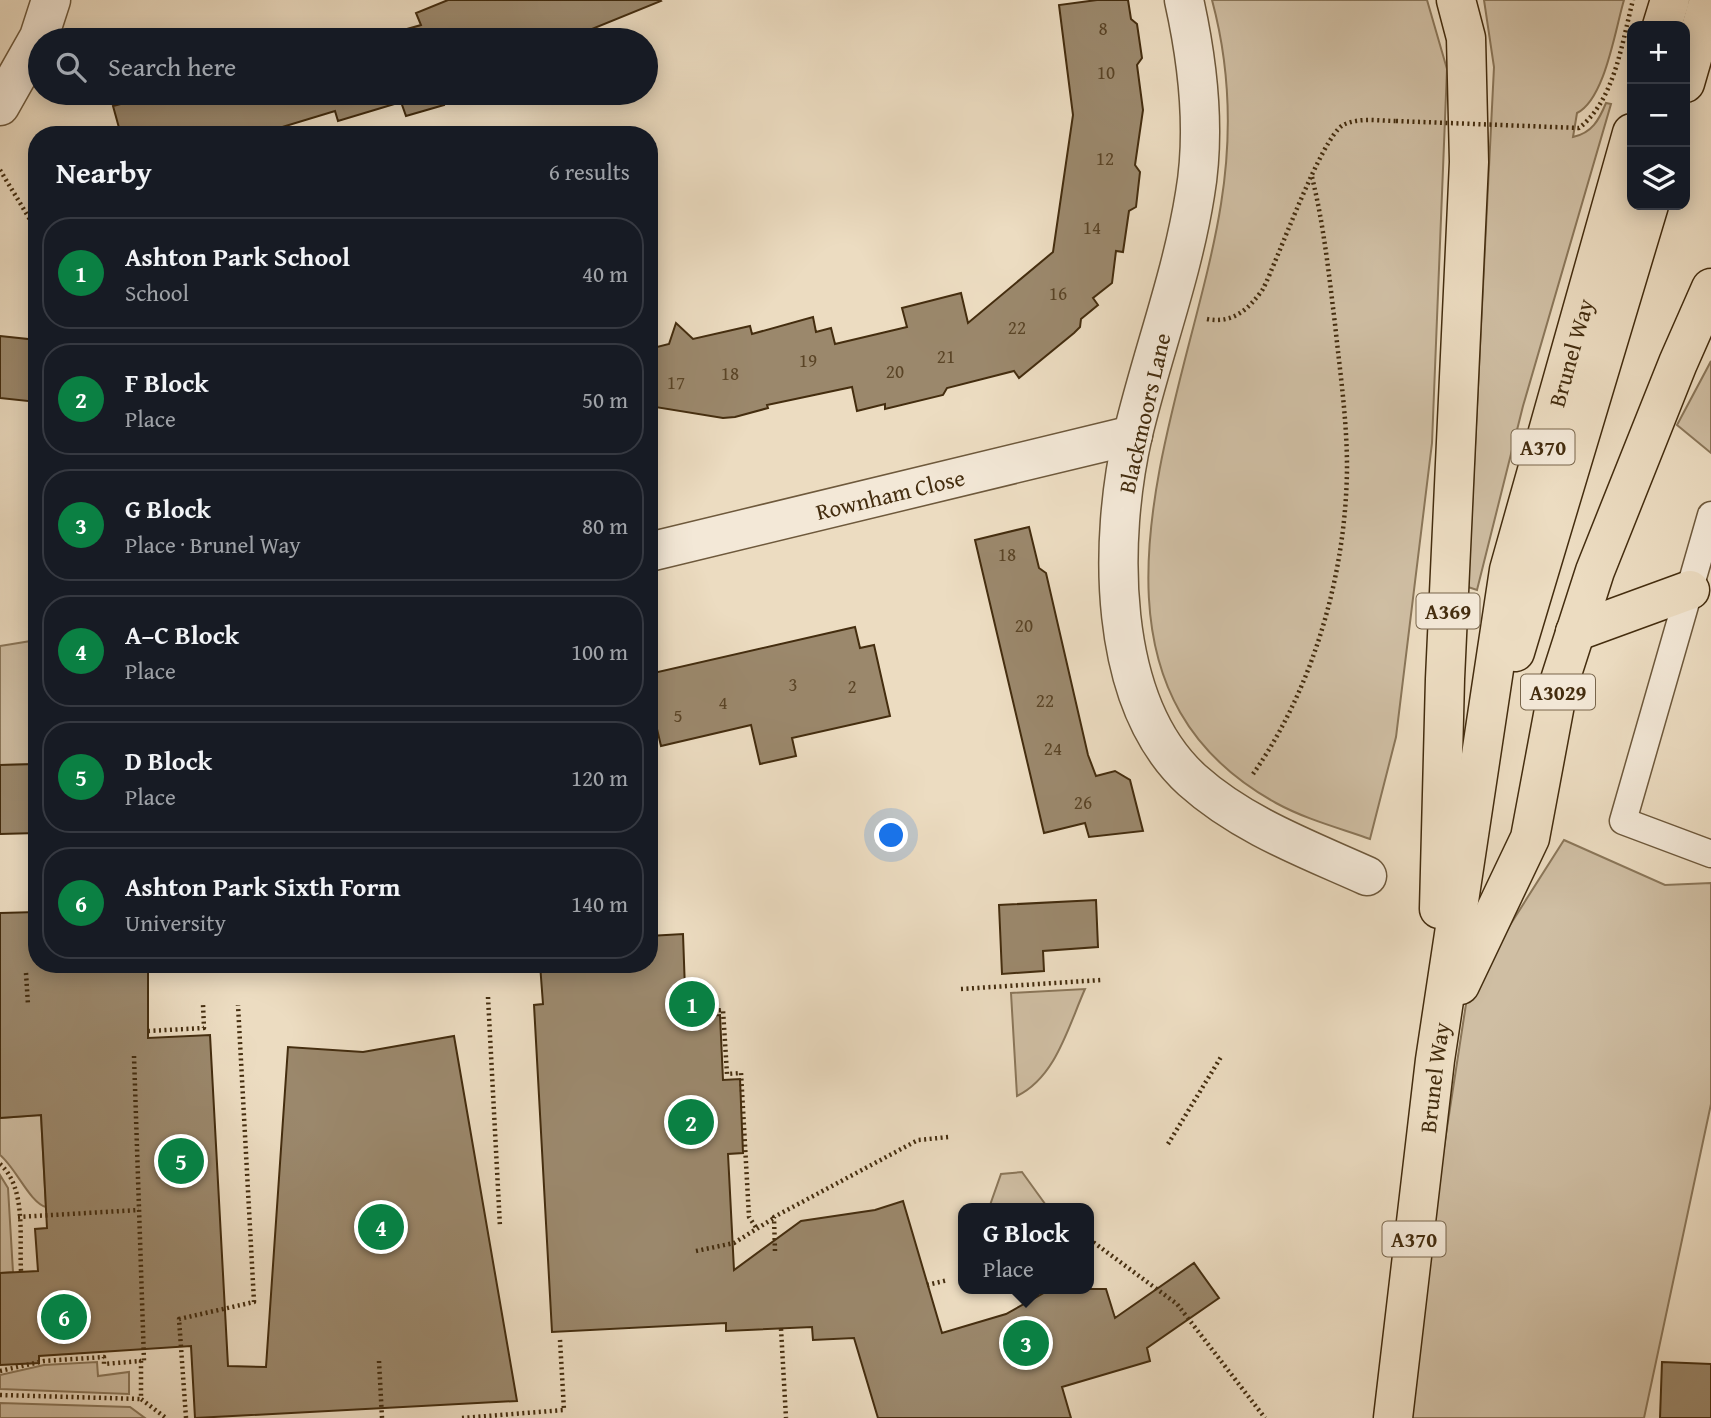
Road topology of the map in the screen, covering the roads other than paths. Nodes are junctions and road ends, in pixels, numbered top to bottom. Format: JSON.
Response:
{"nodes":[{"id":1,"x":1184,"y":0,"type":"edge"},
{"id":2,"x":1456,"y":0,"type":"edge"},
{"id":3,"x":1670,"y":0,"type":"edge"},
{"id":4,"x":1709,"y":0,"type":"edge"},
{"id":5,"x":58,"y":2,"type":"edge"},
{"id":6,"x":1664,"y":21,"type":"edge"},
{"id":7,"x":45,"y":28,"type":"edge"},
{"id":8,"x":28,"y":61,"type":"edge"},
{"id":9,"x":1690,"y":66,"type":"edge"},
{"id":10,"x":0,"y":106,"type":"edge"},
{"id":11,"x":1627,"y":152,"type":"edge"},
{"id":12,"x":1648,"y":210,"type":"edge"},
{"id":13,"x":1709,"y":304,"type":"edge"},
{"id":14,"x":1133,"y":435,"type":"junction"},
{"id":15,"x":1711,"y":515,"type":"edge"},
{"id":16,"x":658,"y":550,"type":"edge"},
{"id":17,"x":1690,"y":590,"type":"junction"},
{"id":18,"x":1575,"y":632,"type":"junction"},
{"id":19,"x":1486,"y":738,"type":"junction"},
{"id":20,"x":1711,"y":853,"type":"edge"},
{"id":21,"x":1367,"y":876,"type":"dead end"},
{"id":22,"x":1442,"y":1021,"type":"junction"},
{"id":23,"x":1435,"y":1060,"type":"junction"},
{"id":24,"x":1392,"y":1418,"type":"edge"}],
"edges":[{"from":1,"to":14,"type":"street","name":"Blackmoors Lane"},
{"from":2,"to":23,"type":"highway","number":"A369"},
{"from":3,"to":6,"type":"highway"},
{"from":4,"to":9,"type":"highway"},
{"from":5,"to":7,"type":"street"},
{"from":8,"to":10,"type":"street"},
{"from":11,"to":19,"type":"highway","name":"Brunel Way","number":"A370"},
{"from":12,"to":19,"type":"highway","name":"Brunel Way","number":"A370"},
{"from":13,"to":18,"type":"highway","number":"A3029"},
{"from":14,"to":16,"type":"street","name":"Rownham Close"},
{"from":14,"to":21,"type":"street","name":"Blackmoors Lane"},
{"from":15,"to":17,"type":"lane"},
{"from":17,"to":18,"type":"highway"},
{"from":17,"to":20,"type":"lane"},
{"from":18,"to":22,"type":"highway","number":"A3029"},
{"from":19,"to":22,"type":"highway","name":"Brunel Way","number":"A370"},
{"from":22,"to":23,"type":"highway","name":"Brunel Way","number":"A370"},
{"from":23,"to":24,"type":"highway","name":"Brunel Way","number":"A370"}]}
